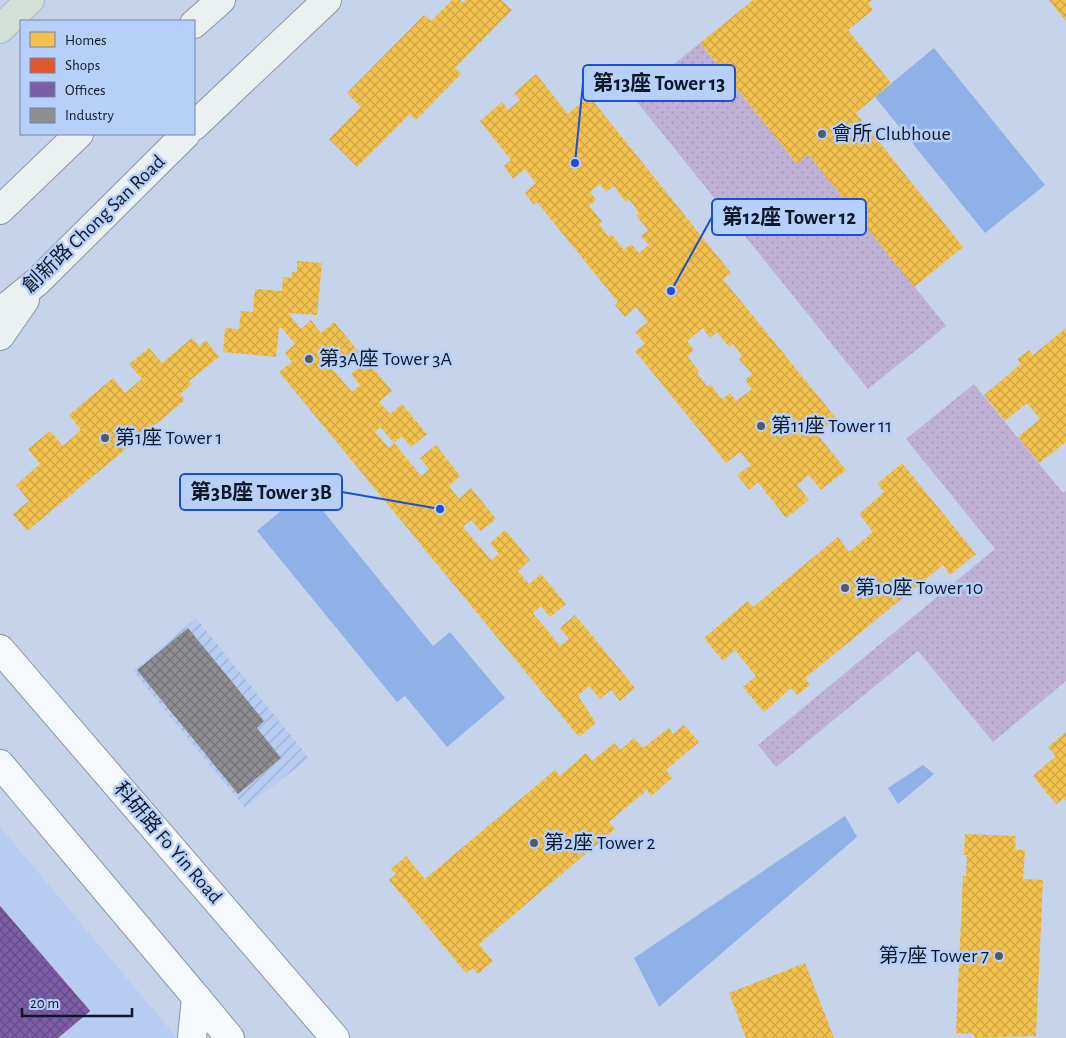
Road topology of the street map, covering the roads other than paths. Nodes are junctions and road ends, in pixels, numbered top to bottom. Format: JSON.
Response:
{"nodes":[{"id":1,"x":30,"y":0,"type":"edge"},
{"id":2,"x":221,"y":0,"type":"edge"},
{"id":3,"x":327,"y":0,"type":"edge"},
{"id":4,"x":195,"y":23,"type":"edge"},
{"id":5,"x":0,"y":29,"type":"edge"},
{"id":6,"x":195,"y":125,"type":"edge"},
{"id":7,"x":79,"y":135,"type":"edge"},
{"id":8,"x":185,"y":135,"type":"edge"},
{"id":9,"x":0,"y":210,"type":"edge"},
{"id":10,"x":37,"y":282,"type":"junction"},
{"id":11,"x":0,"y":312,"type":"edge"},
{"id":12,"x":0,"y":336,"type":"edge"},
{"id":13,"x":0,"y":649,"type":"edge"},
{"id":14,"x":0,"y":764,"type":"edge"},
{"id":15,"x":196,"y":997,"type":"junction"},
{"id":16,"x":192,"y":1038,"type":"edge"},
{"id":17,"x":230,"y":1038,"type":"edge"},
{"id":18,"x":335,"y":1038,"type":"edge"}],
"edges":[{"from":1,"to":5,"type":"highway"},
{"from":2,"to":4,"type":"main road"},
{"from":3,"to":6,"type":"main road"},
{"from":7,"to":9,"type":"main road"},
{"from":8,"to":10,"type":"main road","name":"創新路 Chong San Road"},
{"from":10,"to":11,"type":"main road","name":"創新路 Chong San Road"},
{"from":10,"to":12,"type":"main road"},
{"from":13,"to":18,"type":"street","name":"科研路 Fo Yin Road"},
{"from":14,"to":15,"type":"street"},
{"from":15,"to":16,"type":"street"},
{"from":15,"to":17,"type":"street"}]}
